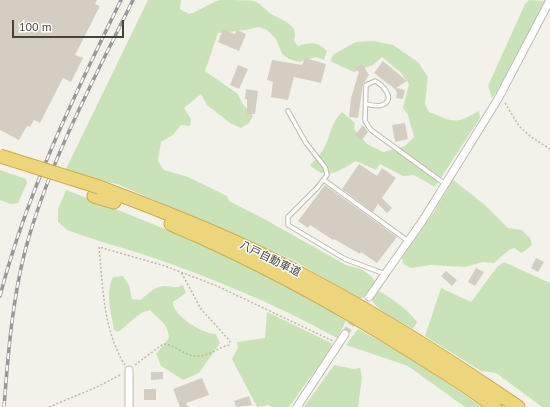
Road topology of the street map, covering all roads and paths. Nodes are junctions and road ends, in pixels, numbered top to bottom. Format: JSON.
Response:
{"nodes":[{"id":1,"x":550,"y":0,"type":"edge"},
{"id":2,"x":498,"y":99,"type":"junction"},
{"id":3,"x":366,"y":104,"type":"junction"},
{"id":4,"x":288,"y":111,"type":"dead end"},
{"id":5,"x":550,"y":149,"type":"edge"},
{"id":6,"x":0,"y":156,"type":"edge"},
{"id":7,"x":0,"y":164,"type":"edge"},
{"id":8,"x":324,"y":180,"type":"junction"},
{"id":9,"x":445,"y":184,"type":"junction"},
{"id":10,"x":96,"y":191,"type":"junction"},
{"id":11,"x":408,"y":241,"type":"junction"},
{"id":12,"x":181,"y":272,"type":"junction"},
{"id":13,"x":385,"y":274,"type":"junction"},
{"id":14,"x":369,"y":297,"type":"tunnel mouth"},
{"id":15,"x":344,"y":334,"type":"tunnel mouth"},
{"id":16,"x":339,"y":343,"type":"junction"},
{"id":17,"x":129,"y":370,"type":"junction"},
{"id":18,"x":49,"y":407,"type":"edge"},
{"id":19,"x":130,"y":407,"type":"edge"},
{"id":20,"x":297,"y":407,"type":"edge"},
{"id":21,"x":495,"y":407,"type":"edge"},
{"id":22,"x":518,"y":407,"type":"edge"}],
"edges":[{"from":1,"to":2,"type":"street"},
{"from":2,"to":5,"type":"path"},
{"from":2,"to":9,"type":"street"},
{"from":3,"to":3,"type":"lane"},
{"from":3,"to":9,"type":"lane"},
{"from":4,"to":8,"type":"lane"},
{"from":6,"to":10,"type":"highway","name":"八戸自動車道","bridge":true},
{"from":7,"to":10,"type":"highway","name":"八戸自動車道"},
{"from":8,"to":11,"type":"lane"},
{"from":8,"to":13,"type":"lane"},
{"from":9,"to":11,"type":"street"},
{"from":10,"to":21,"type":"highway","name":"八戸自動車道"},
{"from":10,"to":22,"type":"highway","name":"八戸自動車道"},
{"from":11,"to":13,"type":"street"},
{"from":12,"to":16,"type":"path"},
{"from":12,"to":17,"type":"path"},
{"from":12,"to":17,"type":"path"},
{"from":13,"to":14,"type":"street"},
{"from":15,"to":16,"type":"street"},
{"from":16,"to":20,"type":"street"},
{"from":17,"to":18,"type":"path"},
{"from":17,"to":19,"type":"street"}]}
